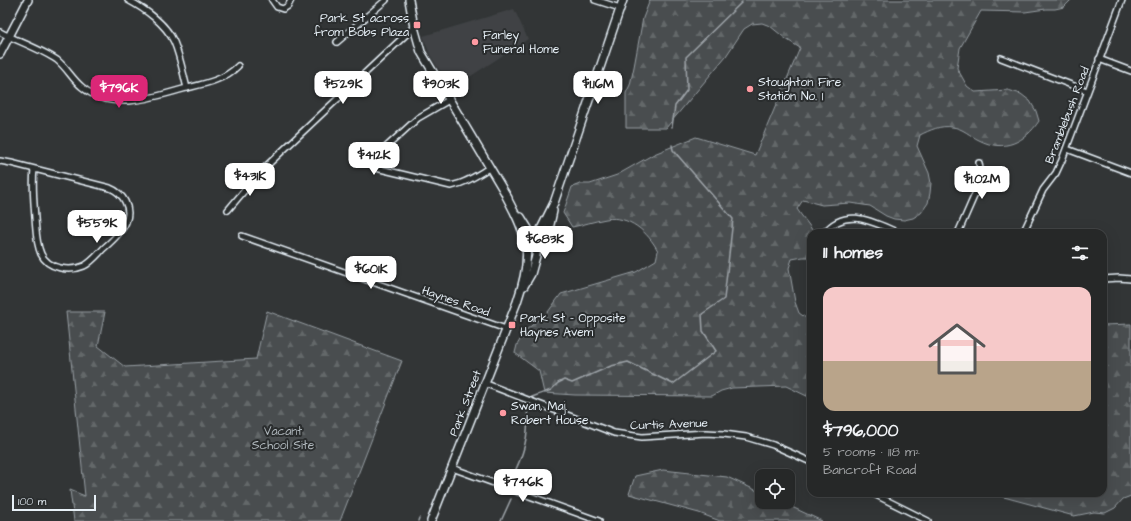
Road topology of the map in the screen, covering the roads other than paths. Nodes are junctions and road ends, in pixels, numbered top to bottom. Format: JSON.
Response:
{"nodes":[{"id":1,"x":28,"y":0,"type":"edge"},
{"id":2,"x":128,"y":0,"type":"edge"},
{"id":3,"x":272,"y":0,"type":"edge"},
{"id":4,"x":291,"y":0,"type":"edge"},
{"id":5,"x":386,"y":0,"type":"edge"},
{"id":6,"x":409,"y":0,"type":"edge"},
{"id":7,"x":595,"y":0,"type":"edge"},
{"id":8,"x":623,"y":0,"type":"edge"},
{"id":9,"x":1122,"y":0,"type":"edge"},
{"id":10,"x":620,"y":8,"type":"junction"},
{"id":11,"x":414,"y":27,"type":"junction"},
{"id":12,"x":0,"y":32,"type":"edge"},
{"id":13,"x":9,"y":36,"type":"junction"},
{"id":14,"x":337,"y":42,"type":"dead end"},
{"id":15,"x":0,"y":54,"type":"edge"},
{"id":16,"x":1001,"y":58,"type":"dead end"},
{"id":17,"x":1099,"y":59,"type":"junction"},
{"id":18,"x":238,"y":66,"type":"dead end"},
{"id":19,"x":1131,"y":71,"type":"edge"},
{"id":20,"x":187,"y":88,"type":"junction"},
{"id":21,"x":1087,"y":91,"type":"junction"},
{"id":22,"x":449,"y":100,"type":"junction"},
{"id":23,"x":1067,"y":149,"type":"junction"},
{"id":24,"x":0,"y":161,"type":"edge"},
{"id":25,"x":979,"y":163,"type":"dead end"},
{"id":26,"x":489,"y":168,"type":"junction"},
{"id":27,"x":34,"y":169,"type":"junction"},
{"id":28,"x":1131,"y":173,"type":"edge"},
{"id":29,"x":506,"y":196,"type":"junction"},
{"id":30,"x":554,"y":203,"type":"junction"},
{"id":31,"x":228,"y":210,"type":"dead end"},
{"id":32,"x":545,"y":221,"type":"junction"},
{"id":33,"x":526,"y":225,"type":"junction"},
{"id":34,"x":828,"y":229,"type":"edge"},
{"id":35,"x":889,"y":229,"type":"edge"},
{"id":36,"x":960,"y":229,"type":"edge"},
{"id":37,"x":1025,"y":229,"type":"edge"},
{"id":38,"x":242,"y":236,"type":"dead end"},
{"id":39,"x":537,"y":240,"type":"junction"},
{"id":40,"x":527,"y":246,"type":"junction"},
{"id":41,"x":1107,"y":279,"type":"edge"},
{"id":42,"x":1131,"y":279,"type":"edge"},
{"id":43,"x":520,"y":293,"type":"junction"},
{"id":44,"x":506,"y":329,"type":"junction"},
{"id":45,"x":484,"y":383,"type":"junction"},
{"id":46,"x":807,"y":460,"type":"edge"},
{"id":47,"x":452,"y":468,"type":"junction"},
{"id":48,"x":880,"y":497,"type":"edge"},
{"id":49,"x":431,"y":521,"type":"edge"},
{"id":50,"x":599,"y":521,"type":"edge"},
{"id":51,"x":928,"y":521,"type":"edge"}],
"edges":[{"from":1,"to":13,"type":"main road"},
{"from":2,"to":20,"type":"street"},
{"from":3,"to":4,"type":"street"},
{"from":5,"to":14,"type":"street"},
{"from":6,"to":11,"type":"main road","name":"Park Street"},
{"from":7,"to":10,"type":"street"},
{"from":8,"to":10,"type":"main road"},
{"from":9,"to":17,"type":"street","name":"Bramblebush Road"},
{"from":10,"to":30,"type":"main road"},
{"from":11,"to":22,"type":"main road","name":"Park Street"},
{"from":11,"to":31,"type":"street"},
{"from":12,"to":13,"type":"street"},
{"from":13,"to":15,"type":"main road"},
{"from":13,"to":20,"type":"street"},
{"from":16,"to":21,"type":"street"},
{"from":17,"to":19,"type":"street"},
{"from":17,"to":21,"type":"street","name":"Bramblebush Road"},
{"from":18,"to":20,"type":"street"},
{"from":21,"to":23,"type":"street","name":"Bramblebush Road"},
{"from":22,"to":26,"type":"main road","name":"Park Street"},
{"from":22,"to":26,"type":"street"},
{"from":23,"to":28,"type":"street"},
{"from":23,"to":37,"type":"street","name":"Bramblebush Road"},
{"from":24,"to":27,"type":"street"},
{"from":25,"to":36,"type":"street"},
{"from":26,"to":29,"type":"main road","name":"Park Street"},
{"from":27,"to":27,"type":"street"},
{"from":29,"to":33,"type":"main road","name":"Park Street"},
{"from":29,"to":40,"type":"main road","name":"Park Street"},
{"from":30,"to":32,"type":"main road"},
{"from":30,"to":39,"type":"main road"},
{"from":32,"to":33,"type":"main road","name":"Park Street"},
{"from":32,"to":39,"type":"main road"},
{"from":33,"to":39,"type":"main road","name":"Park Street"},
{"from":34,"to":35,"type":"street"},
{"from":38,"to":44,"type":"street","name":"Haynes Road"},
{"from":39,"to":40,"type":"main road"},
{"from":39,"to":43,"type":"main road","name":"Park Street"},
{"from":40,"to":43,"type":"main road","name":"Park Street"},
{"from":41,"to":42,"type":"street"},
{"from":43,"to":44,"type":"main road","name":"Park Street"},
{"from":44,"to":45,"type":"main road","name":"Park Street"},
{"from":45,"to":46,"type":"street","name":"Curtis Avenue"},
{"from":45,"to":47,"type":"main road","name":"Park Street"},
{"from":47,"to":49,"type":"main road","name":"Park Street"},
{"from":47,"to":50,"type":"street"},
{"from":48,"to":51,"type":"street"}]}
